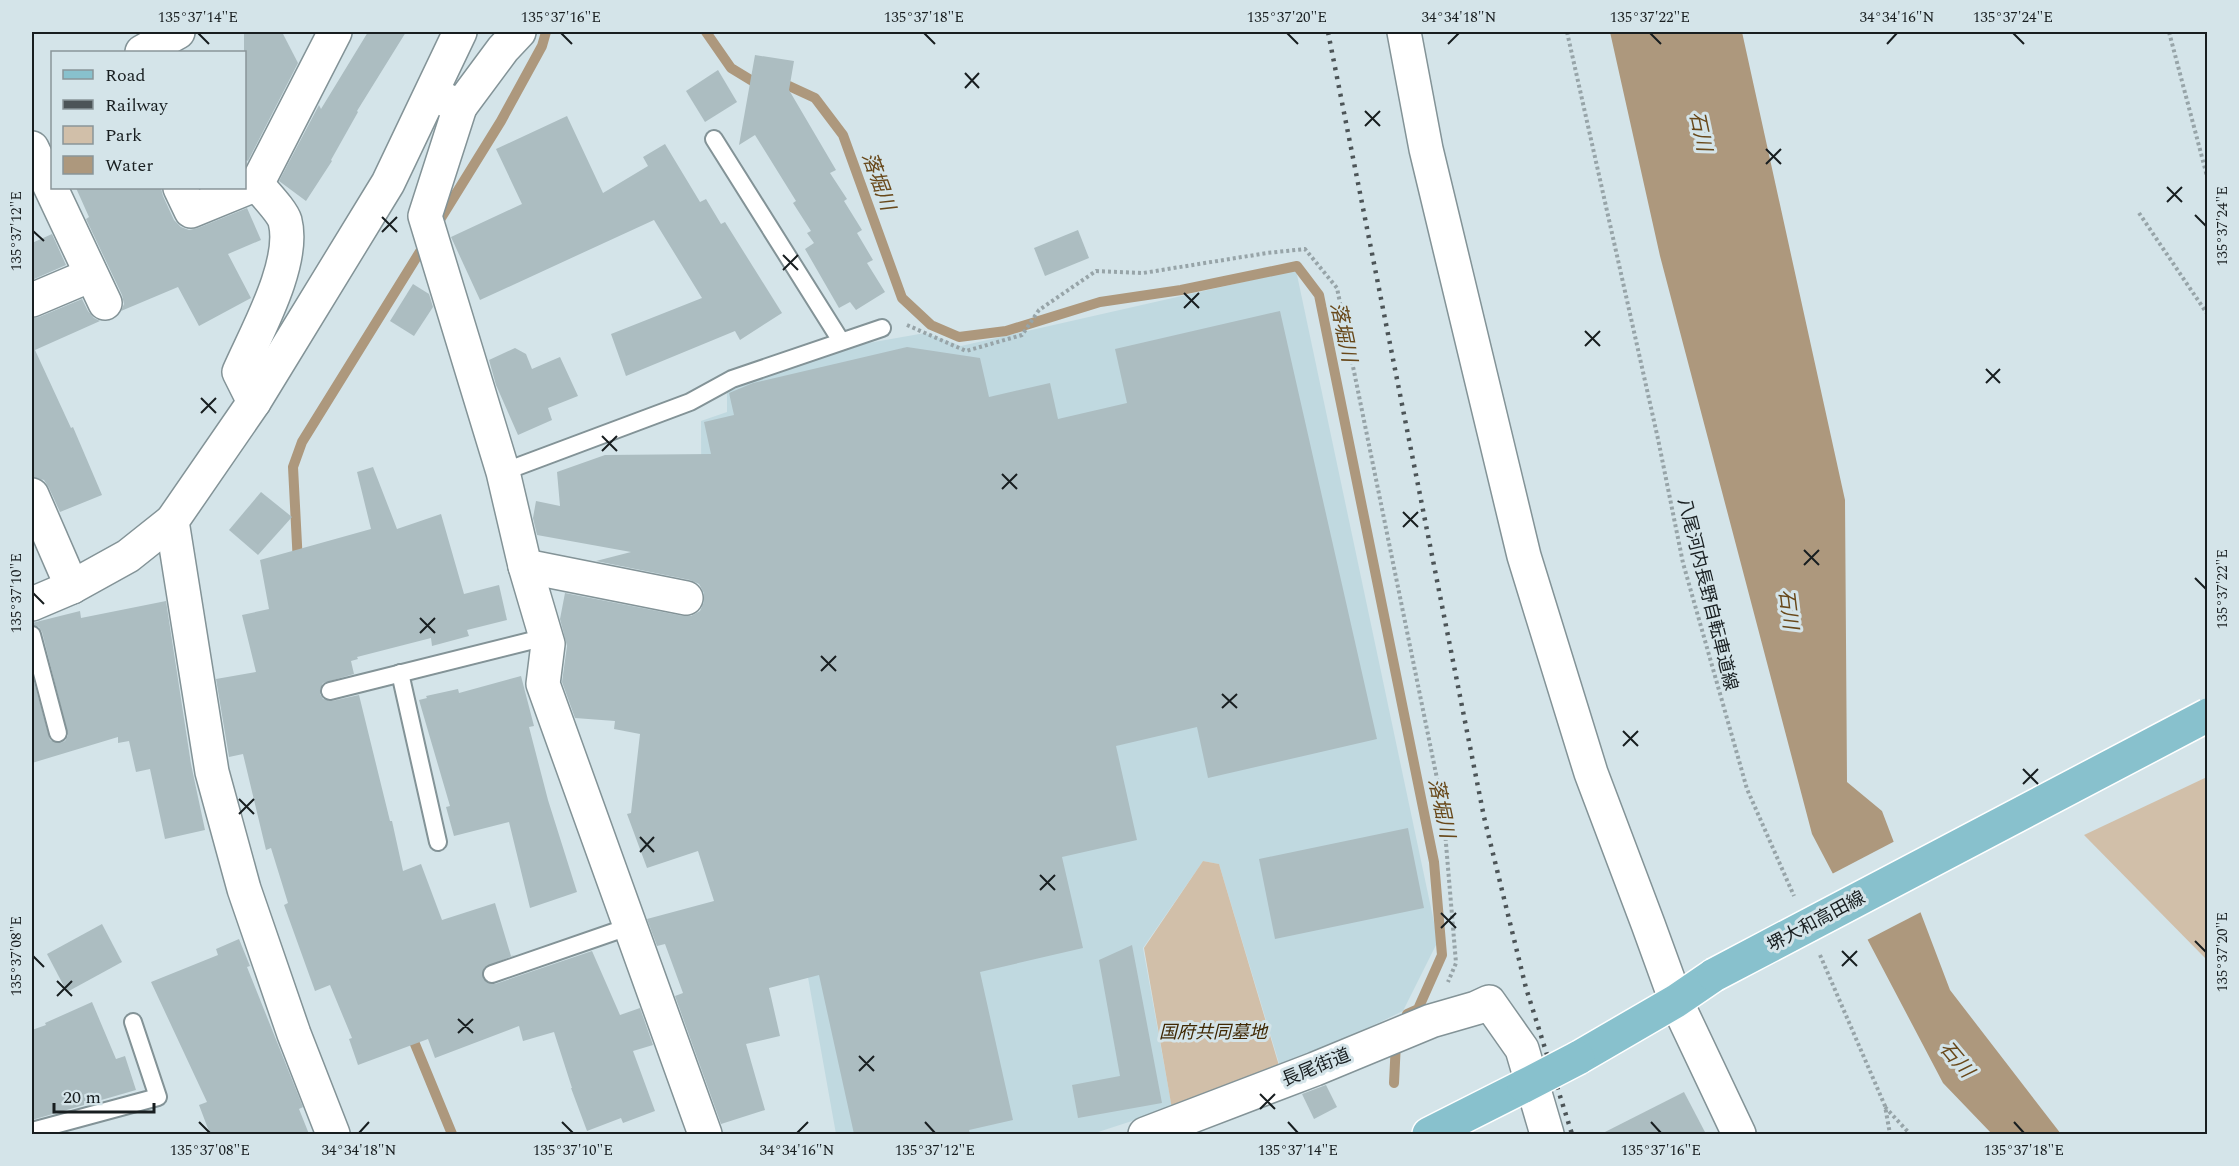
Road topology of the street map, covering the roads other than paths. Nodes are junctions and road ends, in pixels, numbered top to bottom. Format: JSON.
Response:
{"nodes":[{"id":1,"x":178,"y":32,"type":"edge"},
{"id":2,"x":335,"y":32,"type":"edge"},
{"id":3,"x":460,"y":32,"type":"edge"},
{"id":4,"x":519,"y":32,"type":"edge"},
{"id":5,"x":1404,"y":32,"type":"edge"},
{"id":6,"x":144,"y":51,"type":"edge"},
{"id":7,"x":446,"y":100,"type":"junction"},
{"id":8,"x":714,"y":139,"type":"dead end"},
{"id":9,"x":32,"y":148,"type":"edge"},
{"id":10,"x":257,"y":184,"type":"junction"},
{"id":11,"x":246,"y":188,"type":"edge"},
{"id":12,"x":51,"y":189,"type":"edge"},
{"id":13,"x":51,"y":189,"type":"edge"},
{"id":14,"x":180,"y":189,"type":"edge"},
{"id":15,"x":245,"y":189,"type":"edge"},
{"id":16,"x":32,"y":300,"type":"edge"},
{"id":17,"x":882,"y":328,"type":"road end"},
{"id":18,"x":841,"y":341,"type":"junction"},
{"id":19,"x":254,"y":402,"type":"junction"},
{"id":20,"x":503,"y":472,"type":"junction"},
{"id":21,"x":32,"y":495,"type":"edge"},
{"id":22,"x":172,"y":521,"type":"junction"},
{"id":23,"x":525,"y":566,"type":"junction"},
{"id":24,"x":72,"y":587,"type":"junction"},
{"id":25,"x":686,"y":597,"type":"dead end"},
{"id":26,"x":32,"y":604,"type":"edge"},
{"id":27,"x":32,"y":635,"type":"edge"},
{"id":28,"x":546,"y":637,"type":"junction"},
{"id":29,"x":400,"y":674,"type":"junction"},
{"id":30,"x":330,"y":691,"type":"dead end"},
{"id":31,"x":2208,"y":715,"type":"edge"},
{"id":32,"x":58,"y":733,"type":"dead end"},
{"id":33,"x":438,"y":842,"type":"dead end"},
{"id":34,"x":631,"y":926,"type":"junction"},
{"id":35,"x":492,"y":974,"type":"dead end"},
{"id":36,"x":1676,"y":1001,"type":"junction"},
{"id":37,"x":133,"y":1022,"type":"dead end"},
{"id":38,"x":32,"y":1131,"type":"edge"},
{"id":39,"x":333,"y":1134,"type":"edge"},
{"id":40,"x":705,"y":1134,"type":"edge"},
{"id":41,"x":1145,"y":1134,"type":"edge"},
{"id":42,"x":1429,"y":1134,"type":"edge"},
{"id":43,"x":1548,"y":1134,"type":"edge"},
{"id":44,"x":1740,"y":1134,"type":"edge"}],
"edges":[{"from":1,"to":6,"type":"street"},
{"from":2,"to":10,"type":"street"},
{"from":3,"to":7,"type":"street"},
{"from":4,"to":7,"type":"street"},
{"from":5,"to":36,"type":"street"},
{"from":7,"to":19,"type":"street"},
{"from":7,"to":20,"type":"street"},
{"from":8,"to":18,"type":"lane"},
{"from":9,"to":12,"type":"street"},
{"from":10,"to":11,"type":"street"},
{"from":10,"to":19,"type":"street"},
{"from":13,"to":16,"type":"street"},
{"from":14,"to":15,"type":"street"},
{"from":17,"to":18,"type":"lane"},
{"from":18,"to":20,"type":"lane"},
{"from":19,"to":22,"type":"street"},
{"from":20,"to":23,"type":"street"},
{"from":21,"to":24,"type":"street"},
{"from":22,"to":24,"type":"street"},
{"from":22,"to":39,"type":"street"},
{"from":23,"to":25,"type":"street"},
{"from":23,"to":28,"type":"street"},
{"from":24,"to":26,"type":"street"},
{"from":27,"to":32,"type":"lane"},
{"from":28,"to":29,"type":"lane"},
{"from":28,"to":34,"type":"street"},
{"from":29,"to":30,"type":"lane"},
{"from":29,"to":33,"type":"lane"},
{"from":31,"to":36,"type":"main road","name":"堺大和高田線","bridge":true},
{"from":34,"to":35,"type":"lane"},
{"from":34,"to":40,"type":"street"},
{"from":36,"to":42,"type":"main road","name":"堺大和高田線","bridge":true},
{"from":36,"to":44,"type":"street"},
{"from":37,"to":38,"type":"lane"},
{"from":41,"to":43,"type":"street","name":"長尾街道"}]}
